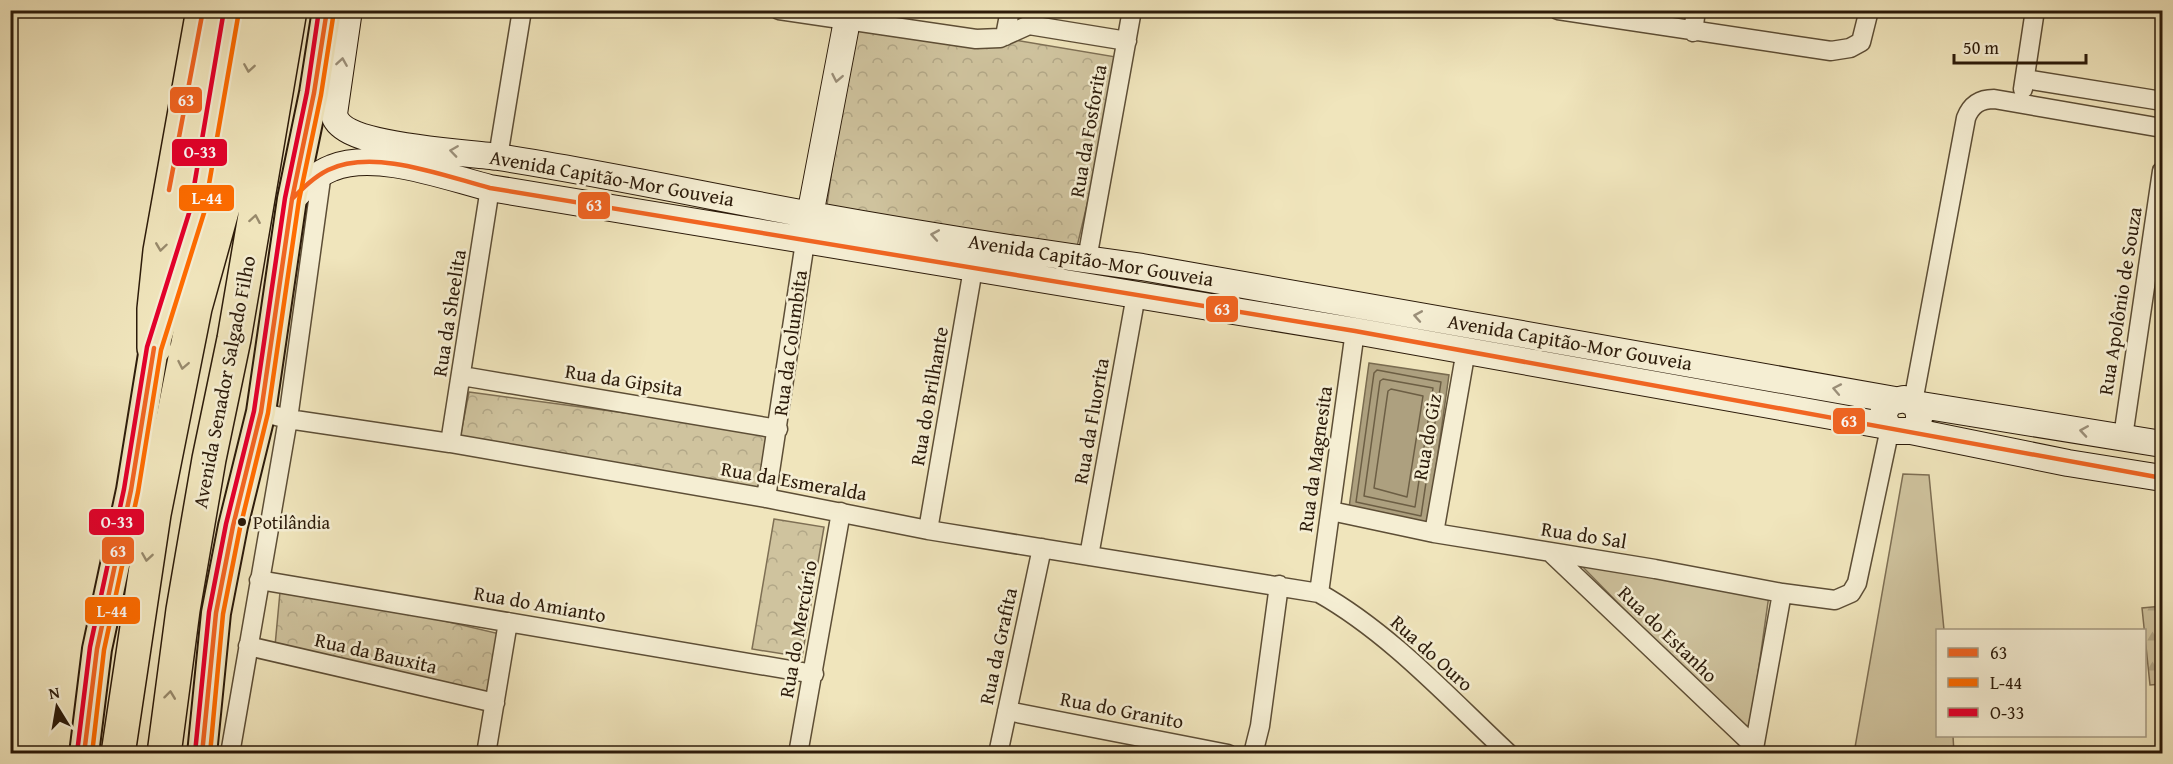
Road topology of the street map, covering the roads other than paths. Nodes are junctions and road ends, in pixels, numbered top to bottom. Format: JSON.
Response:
{"nodes":[{"id":1,"x":203,"y":10,"type":"edge"},
{"id":2,"x":232,"y":10,"type":"edge"},
{"id":3,"x":258,"y":10,"type":"edge"},
{"id":4,"x":290,"y":10,"type":"edge"},
{"id":5,"x":327,"y":10,"type":"edge"},
{"id":6,"x":350,"y":10,"type":"edge"},
{"id":7,"x":522,"y":10,"type":"edge"},
{"id":8,"x":779,"y":10,"type":"edge"},
{"id":9,"x":1010,"y":10,"type":"edge"},
{"id":10,"x":1132,"y":10,"type":"edge"},
{"id":11,"x":1558,"y":10,"type":"edge"},
{"id":12,"x":1696,"y":10,"type":"edge"},
{"id":13,"x":1869,"y":10,"type":"edge"},
{"id":14,"x":2035,"y":10,"type":"edge"},
{"id":15,"x":848,"y":16,"type":"edge"},
{"id":16,"x":1693,"y":32,"type":"junction"},
{"id":17,"x":1005,"y":36,"type":"junction"},
{"id":18,"x":1127,"y":41,"type":"junction"},
{"id":19,"x":2025,"y":79,"type":"junction"},
{"id":20,"x":2163,"y":101,"type":"edge"},
{"id":21,"x":2021,"y":103,"type":"junction"},
{"id":22,"x":2163,"y":128,"type":"edge"},
{"id":23,"x":498,"y":157,"type":"junction"},
{"id":24,"x":2163,"y":171,"type":"edge"},
{"id":25,"x":322,"y":172,"type":"junction"},
{"id":26,"x":490,"y":188,"type":"junction"},
{"id":27,"x":292,"y":199,"type":"junction"},
{"id":28,"x":197,"y":212,"type":"junction"},
{"id":29,"x":810,"y":214,"type":"junction"},
{"id":30,"x":805,"y":242,"type":"junction"},
{"id":31,"x":1087,"y":260,"type":"junction"},
{"id":32,"x":973,"y":269,"type":"junction"},
{"id":33,"x":1136,"y":295,"type":"junction"},
{"id":34,"x":195,"y":308,"type":"junction"},
{"id":35,"x":1356,"y":331,"type":"junction"},
{"id":36,"x":1579,"y":344,"type":"junction"},
{"id":37,"x":154,"y":348,"type":"junction"},
{"id":38,"x":1466,"y":350,"type":"junction"},
{"id":39,"x":1574,"y":369,"type":"junction"},
{"id":40,"x":462,"y":376,"type":"junction"},
{"id":41,"x":1907,"y":397,"type":"junction"},
{"id":42,"x":261,"y":412,"type":"junction"},
{"id":43,"x":288,"y":419,"type":"junction"},
{"id":44,"x":1896,"y":428,"type":"junction"},
{"id":45,"x":778,"y":429,"type":"junction"},
{"id":46,"x":2123,"y":437,"type":"junction"},
{"id":47,"x":450,"y":443,"type":"junction"},
{"id":48,"x":2163,"y":444,"type":"edge"},
{"id":49,"x":2163,"y":478,"type":"edge"},
{"id":50,"x":766,"y":498,"type":"junction"},
{"id":51,"x":1332,"y":511,"type":"junction"},
{"id":52,"x":841,"y":512,"type":"junction"},
{"id":53,"x":928,"y":530,"type":"junction"},
{"id":54,"x":1434,"y":533,"type":"junction"},
{"id":55,"x":1042,"y":548,"type":"junction"},
{"id":56,"x":1551,"y":553,"type":"junction"},
{"id":57,"x":1089,"y":556,"type":"junction"},
{"id":58,"x":259,"y":580,"type":"junction"},
{"id":59,"x":1279,"y":585,"type":"junction"},
{"id":60,"x":1319,"y":593,"type":"junction"},
{"id":61,"x":1782,"y":593,"type":"junction"},
{"id":62,"x":508,"y":621,"type":"junction"},
{"id":63,"x":248,"y":646,"type":"junction"},
{"id":64,"x":814,"y":674,"type":"junction"},
{"id":65,"x":495,"y":703,"type":"junction"},
{"id":66,"x":1007,"y":711,"type":"junction"},
{"id":67,"x":1754,"y":750,"type":"edge"},
{"id":68,"x":84,"y":753,"type":"edge"},
{"id":69,"x":118,"y":753,"type":"edge"},
{"id":70,"x":164,"y":753,"type":"edge"},
{"id":71,"x":202,"y":753,"type":"edge"},
{"id":72,"x":230,"y":753,"type":"edge"},
{"id":73,"x":486,"y":753,"type":"edge"},
{"id":74,"x":798,"y":753,"type":"edge"},
{"id":75,"x":998,"y":753,"type":"edge"},
{"id":76,"x":1228,"y":753,"type":"edge"},
{"id":77,"x":1253,"y":753,"type":"edge"},
{"id":78,"x":1509,"y":753,"type":"edge"}],
"edges":[{"from":1,"to":37,"type":"highway","one_way":true},
{"from":2,"to":28,"type":"main road"},
{"from":3,"to":34,"type":"highway","name":"Avenida Senador Salgado Filho","one_way":true},
{"from":70,"to":4,"type":"highway","name":"Avenida Senador Salgado Filho","one_way":true},
{"from":5,"to":27,"type":"main road","name":"Avenida Senador Salgado Filho"},
{"from":23,"to":6,"type":"main road","name":"Avenida Capitão-Mor Gouveia","one_way":true},
{"from":7,"to":23,"type":"street"},
{"from":8,"to":15,"type":"street"},
{"from":9,"to":17,"type":"street"},
{"from":10,"to":18,"type":"street","name":"Rua da Fosforita"},
{"from":11,"to":16,"type":"street"},
{"from":12,"to":16,"type":"street"},
{"from":13,"to":16,"type":"street"},
{"from":14,"to":19,"type":"street"},
{"from":15,"to":17,"type":"street"},
{"from":15,"to":29,"type":"main road","name":"Rua da Columbita","one_way":true},
{"from":17,"to":18,"type":"street"},
{"from":18,"to":31,"type":"street","name":"Rua da Fosforita"},
{"from":19,"to":20,"type":"street"},
{"from":19,"to":21,"type":"street"},
{"from":21,"to":22,"type":"street"},
{"from":21,"to":41,"type":"street"},
{"from":23,"to":29,"type":"main road","name":"Avenida Capitão-Mor Gouveia"},
{"from":24,"to":46,"type":"street","name":"Rua Apolônio de Souza"},
{"from":25,"to":26,"type":"main road"},
{"from":25,"to":27,"type":"main road"},
{"from":25,"to":43,"type":"street"},
{"from":26,"to":30,"type":"main road"},
{"from":26,"to":40,"type":"street","name":"Rua da Sheelita"},
{"from":27,"to":42,"type":"main road","name":"Avenida Senador Salgado Filho"},
{"from":28,"to":34,"type":"highway"},
{"from":28,"to":37,"type":"main road"},
{"from":29,"to":30,"type":"main road","name":"Rua da Columbita"},
{"from":31,"to":29,"type":"main road","name":"Avenida Capitão-Mor Gouveia","one_way":true},
{"from":30,"to":32,"type":"main road"},
{"from":30,"to":45,"type":"street","name":"Rua da Columbita"},
{"from":36,"to":31,"type":"main road","name":"Avenida Capitão-Mor Gouveia","one_way":true},
{"from":32,"to":33,"type":"main road"},
{"from":32,"to":53,"type":"street","name":"Rua do Brilhante"},
{"from":33,"to":35,"type":"main road"},
{"from":33,"to":57,"type":"street","name":"Rua da Fluorita"},
{"from":34,"to":69,"type":"highway","name":"Avenida Senador Salgado Filho","one_way":true},
{"from":35,"to":38,"type":"main road"},
{"from":35,"to":51,"type":"street","name":"Rua da Magnesita"},
{"from":36,"to":39,"type":"main road"},
{"from":41,"to":36,"type":"main road","name":"Avenida Capitão-Mor Gouveia","one_way":true},
{"from":37,"to":68,"type":"main road"},
{"from":38,"to":39,"type":"main road"},
{"from":38,"to":54,"type":"street","name":"Rua do Giz"},
{"from":39,"to":44,"type":"main road"},
{"from":40,"to":45,"type":"street","name":"Rua da Gipsita"},
{"from":40,"to":47,"type":"street","name":"Rua da Sheelita"},
{"from":41,"to":44,"type":"main road"},
{"from":46,"to":41,"type":"main road","name":"Avenida Capitão-Mor Gouveia","one_way":true},
{"from":42,"to":43,"type":"street","name":"Rua da Esmeralda"},
{"from":42,"to":71,"type":"main road","name":"Avenida Senador Salgado Filho"},
{"from":43,"to":47,"type":"street","name":"Rua da Esmeralda"},
{"from":43,"to":58,"type":"street"},
{"from":44,"to":49,"type":"main road"},
{"from":44,"to":61,"type":"street","name":"Rua do Sal"},
{"from":45,"to":50,"type":"street","name":"Rua da Columbita"},
{"from":46,"to":48,"type":"main road","name":"Avenida Capitão-Mor Gouveia"},
{"from":47,"to":50,"type":"street","name":"Rua da Esmeralda"},
{"from":50,"to":52,"type":"street","name":"Rua da Esmeralda"},
{"from":51,"to":54,"type":"street","name":"Rua do Sal"},
{"from":51,"to":60,"type":"street","name":"Rua da Magnesita"},
{"from":52,"to":53,"type":"street","name":"Rua da Esmeralda"},
{"from":52,"to":64,"type":"street","name":"Rua do Mercúrio"},
{"from":53,"to":55,"type":"street","name":"Rua da Esmeralda"},
{"from":54,"to":56,"type":"street","name":"Rua do Sal"},
{"from":55,"to":57,"type":"street","name":"Rua da Esmeralda"},
{"from":55,"to":66,"type":"street","name":"Rua da Grafita"},
{"from":56,"to":61,"type":"street","name":"Rua do Sal"},
{"from":56,"to":67,"type":"street","name":"Rua do Estanho"},
{"from":57,"to":59,"type":"street","name":"Rua da Esmeralda"},
{"from":58,"to":62,"type":"street","name":"Rua do Amianto"},
{"from":58,"to":63,"type":"street"},
{"from":59,"to":60,"type":"street","name":"Rua da Esmeralda"},
{"from":59,"to":77,"type":"street"},
{"from":60,"to":78,"type":"street","name":"Rua do Ouro"},
{"from":61,"to":67,"type":"street"},
{"from":62,"to":64,"type":"street","name":"Rua do Amianto"},
{"from":62,"to":65,"type":"street"},
{"from":63,"to":65,"type":"street","name":"Rua da Bauxita"},
{"from":63,"to":72,"type":"street"},
{"from":64,"to":74,"type":"street","name":"Rua do Mercúrio"},
{"from":65,"to":73,"type":"street"},
{"from":66,"to":75,"type":"street","name":"Rua da Grafita"},
{"from":66,"to":76,"type":"street","name":"Rua do Granito"}]}
